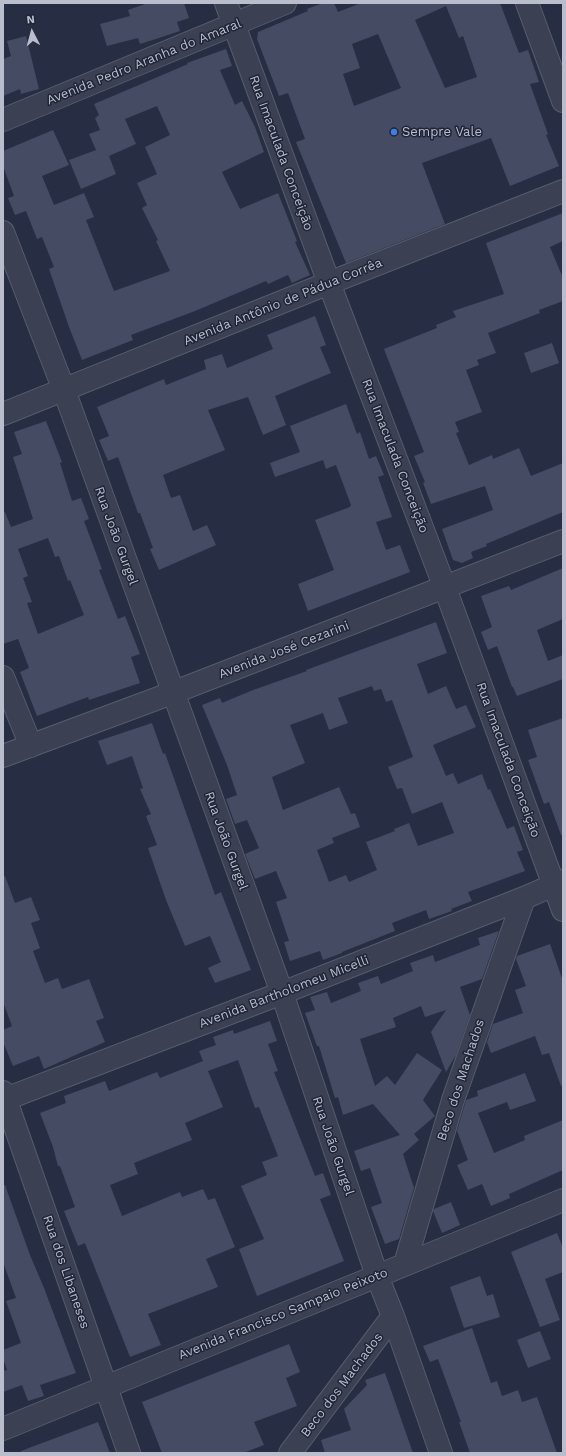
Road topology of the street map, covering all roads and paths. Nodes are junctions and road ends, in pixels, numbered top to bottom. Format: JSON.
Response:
{"nodes":[{"id":1,"x":226,"y":3,"type":"edge"},
{"id":2,"x":285,"y":3,"type":"edge"},
{"id":3,"x":527,"y":3,"type":"edge"},
{"id":4,"x":234,"y":25,"type":"junction"},
{"id":5,"x":563,"y":101,"type":"edge"},
{"id":6,"x":3,"y":120,"type":"edge"},
{"id":7,"x":563,"y":191,"type":"edge"},
{"id":8,"x":3,"y":232,"type":"edge"},
{"id":9,"x":328,"y":283,"type":"junction"},
{"id":10,"x":64,"y":390,"type":"junction"},
{"id":11,"x":3,"y":414,"type":"edge"},
{"id":12,"x":563,"y":541,"type":"edge"},
{"id":13,"x":445,"y":588,"type":"junction"},
{"id":14,"x":3,"y":677,"type":"edge"},
{"id":15,"x":172,"y":693,"type":"junction"},
{"id":16,"x":31,"y":746,"type":"junction"},
{"id":17,"x":3,"y":756,"type":"edge"},
{"id":18,"x":558,"y":882,"type":"edge"},
{"id":19,"x":524,"y":898,"type":"junction"},
{"id":20,"x":563,"y":910,"type":"edge"},
{"id":21,"x":282,"y":993,"type":"junction"},
{"id":22,"x":4,"y":1097,"type":"edge"},
{"id":23,"x":563,"y":1200,"type":"edge"},
{"id":24,"x":405,"y":1264,"type":"junction"},
{"id":25,"x":377,"y":1276,"type":"junction"},
{"id":26,"x":393,"y":1316,"type":"junction"},
{"id":27,"x":105,"y":1386,"type":"junction"},
{"id":28,"x":3,"y":1429,"type":"edge"},
{"id":29,"x":129,"y":1453,"type":"edge"},
{"id":30,"x":290,"y":1453,"type":"edge"},
{"id":31,"x":441,"y":1453,"type":"edge"}],
"edges":[{"from":1,"to":4,"type":"street","name":"Rua Imaculada Conceição"},
{"from":2,"to":4,"type":"street","name":"Avenida Pedro Aranha do Amaral"},
{"from":3,"to":5,"type":"street"},
{"from":4,"to":6,"type":"street","name":"Avenida Pedro Aranha do Amaral"},
{"from":4,"to":9,"type":"street","name":"Rua Imaculada Conceição"},
{"from":7,"to":9,"type":"street","name":"Avenida Antônio de Pádua Corrêa"},
{"from":8,"to":10,"type":"street","name":"Rua João Gurgel"},
{"from":9,"to":10,"type":"street","name":"Avenida Antônio de Pádua Corrêa"},
{"from":9,"to":13,"type":"street","name":"Rua Imaculada Conceição"},
{"from":10,"to":11,"type":"street","name":"Avenida Antônio de Pádua Corrêa"},
{"from":10,"to":15,"type":"street","name":"Rua João Gurgel"},
{"from":12,"to":13,"type":"street","name":"Avenida José Cezarini"},
{"from":13,"to":15,"type":"street","name":"Avenida José Cezarini"},
{"from":13,"to":18,"type":"street","name":"Rua Imaculada Conceição"},
{"from":14,"to":16,"type":"street"},
{"from":15,"to":16,"type":"street","name":"Avenida José Cezarini"},
{"from":15,"to":21,"type":"street","name":"Rua João Gurgel"},
{"from":16,"to":17,"type":"street","name":"Avenida José Cezarini"},
{"from":18,"to":19,"type":"street","name":"Avenida Bartholomeu Micelli"},
{"from":18,"to":20,"type":"street","name":"Rua Imaculada Conceição"},
{"from":19,"to":21,"type":"street","name":"Avenida Bartholomeu Micelli"},
{"from":19,"to":24,"type":"street","name":"Beco dos Machados"},
{"from":21,"to":22,"type":"street","name":"Avenida Bartholomeu Micelli"},
{"from":21,"to":25,"type":"street","name":"Rua João Gurgel"},
{"from":22,"to":27,"type":"street","name":"Rua dos Libaneses"},
{"from":23,"to":24,"type":"street","name":"Avenida Francisco Sampaio Peixoto"},
{"from":24,"to":25,"type":"street","name":"Avenida Francisco Sampaio Peixoto"},
{"from":25,"to":26,"type":"street","name":"Rua João Gurgel"},
{"from":25,"to":27,"type":"street","name":"Avenida Francisco Sampaio Peixoto"},
{"from":26,"to":30,"type":"street","name":"Beco dos Machados"},
{"from":26,"to":31,"type":"street","name":"Rua João Gurgel"},
{"from":27,"to":28,"type":"street","name":"Avenida Francisco Sampaio Peixoto"},
{"from":27,"to":29,"type":"street","name":"Rua dos Libaneses"}]}
